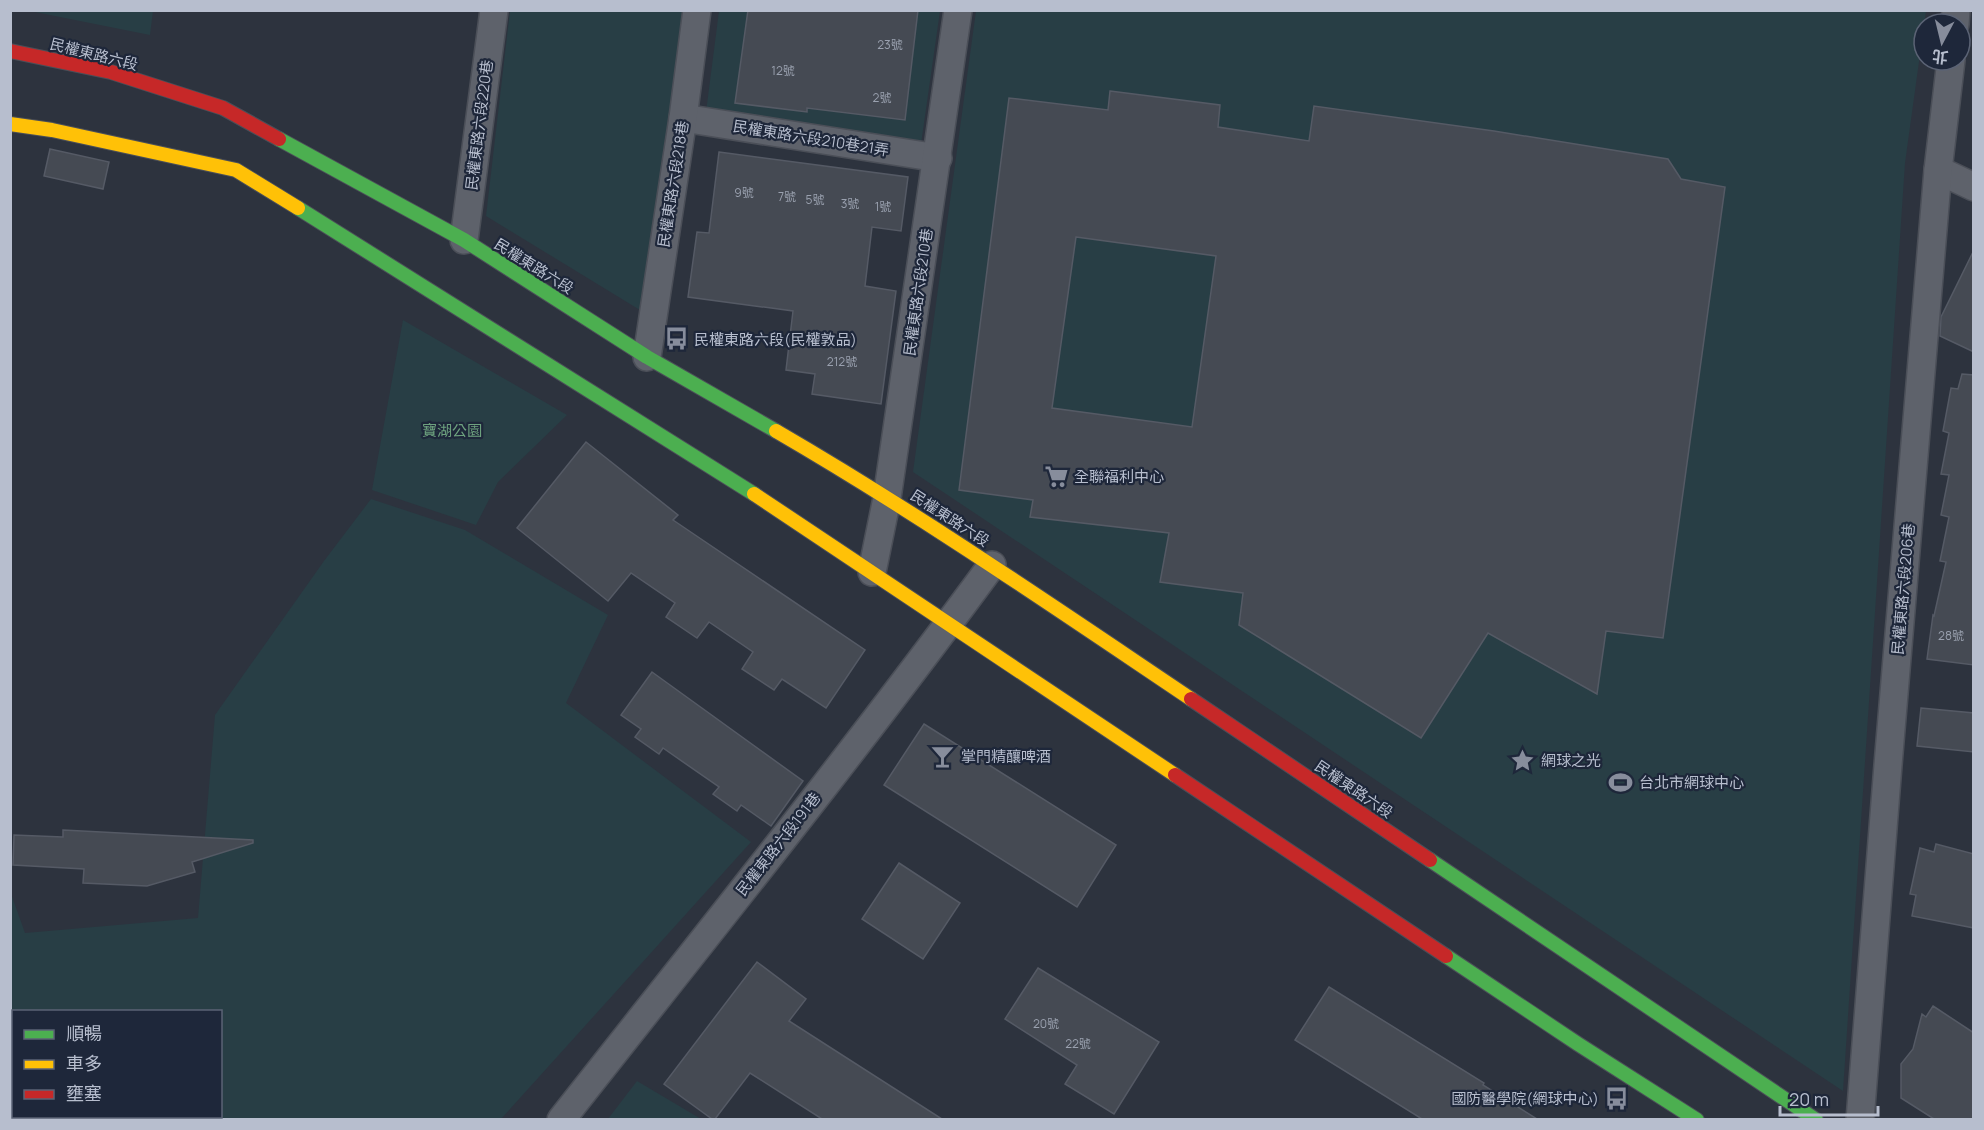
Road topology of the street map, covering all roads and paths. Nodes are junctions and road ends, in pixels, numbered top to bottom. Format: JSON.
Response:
{"nodes":[{"id":1,"x":494,"y":10,"type":"edge"},
{"id":2,"x":698,"y":10,"type":"edge"},
{"id":3,"x":958,"y":10,"type":"edge"},
{"id":4,"x":10,"y":51,"type":"edge"},
{"id":5,"x":1949,"y":72,"type":"edge"},
{"id":6,"x":684,"y":118,"type":"junction"},
{"id":7,"x":10,"y":124,"type":"edge"},
{"id":8,"x":938,"y":158,"type":"junction"},
{"id":9,"x":1938,"y":170,"type":"junction"},
{"id":10,"x":1974,"y":187,"type":"edge"},
{"id":11,"x":464,"y":240,"type":"junction"},
{"id":12,"x":647,"y":357,"type":"junction"},
{"id":13,"x":887,"y":498,"type":"junction"},
{"id":14,"x":992,"y":565,"type":"junction"},
{"id":15,"x":872,"y":572,"type":"junction"},
{"id":16,"x":949,"y":623,"type":"junction"},
{"id":17,"x":561,"y":1119,"type":"edge"},
{"id":18,"x":1697,"y":1119,"type":"edge"},
{"id":19,"x":1816,"y":1119,"type":"edge"},
{"id":20,"x":1860,"y":1119,"type":"edge"}],
"edges":[{"from":1,"to":11,"type":"street","name":"民權東路六段220巷"},
{"from":2,"to":6,"type":"street","name":"民權東路六段218巷"},
{"from":3,"to":8,"type":"street","name":"民權東路六段210巷"},
{"from":4,"to":11,"type":"main road","name":"民權東路六段"},
{"from":5,"to":9,"type":"street","name":"民權東路六段206巷"},
{"from":6,"to":8,"type":"street","name":"民權東路六段210巷21弄"},
{"from":6,"to":12,"type":"street","name":"民權東路六段218巷"},
{"from":7,"to":15,"type":"main road"},
{"from":8,"to":13,"type":"street","name":"民權東路六段210巷"},
{"from":9,"to":10,"type":"street"},
{"from":9,"to":20,"type":"street","name":"民權東路六段206巷"},
{"from":11,"to":12,"type":"main road","name":"民權東路六段"},
{"from":12,"to":13,"type":"main road","name":"民權東路六段"},
{"from":13,"to":14,"type":"main road","name":"民權東路六段"},
{"from":13,"to":15,"type":"street","name":"民權東路六段210巷"},
{"from":14,"to":16,"type":"street","name":"民權東路六段191巷"},
{"from":14,"to":19,"type":"main road","name":"民權東路六段"},
{"from":15,"to":16,"type":"main road"},
{"from":16,"to":17,"type":"street","name":"民權東路六段191巷"},
{"from":16,"to":18,"type":"main road"}]}
